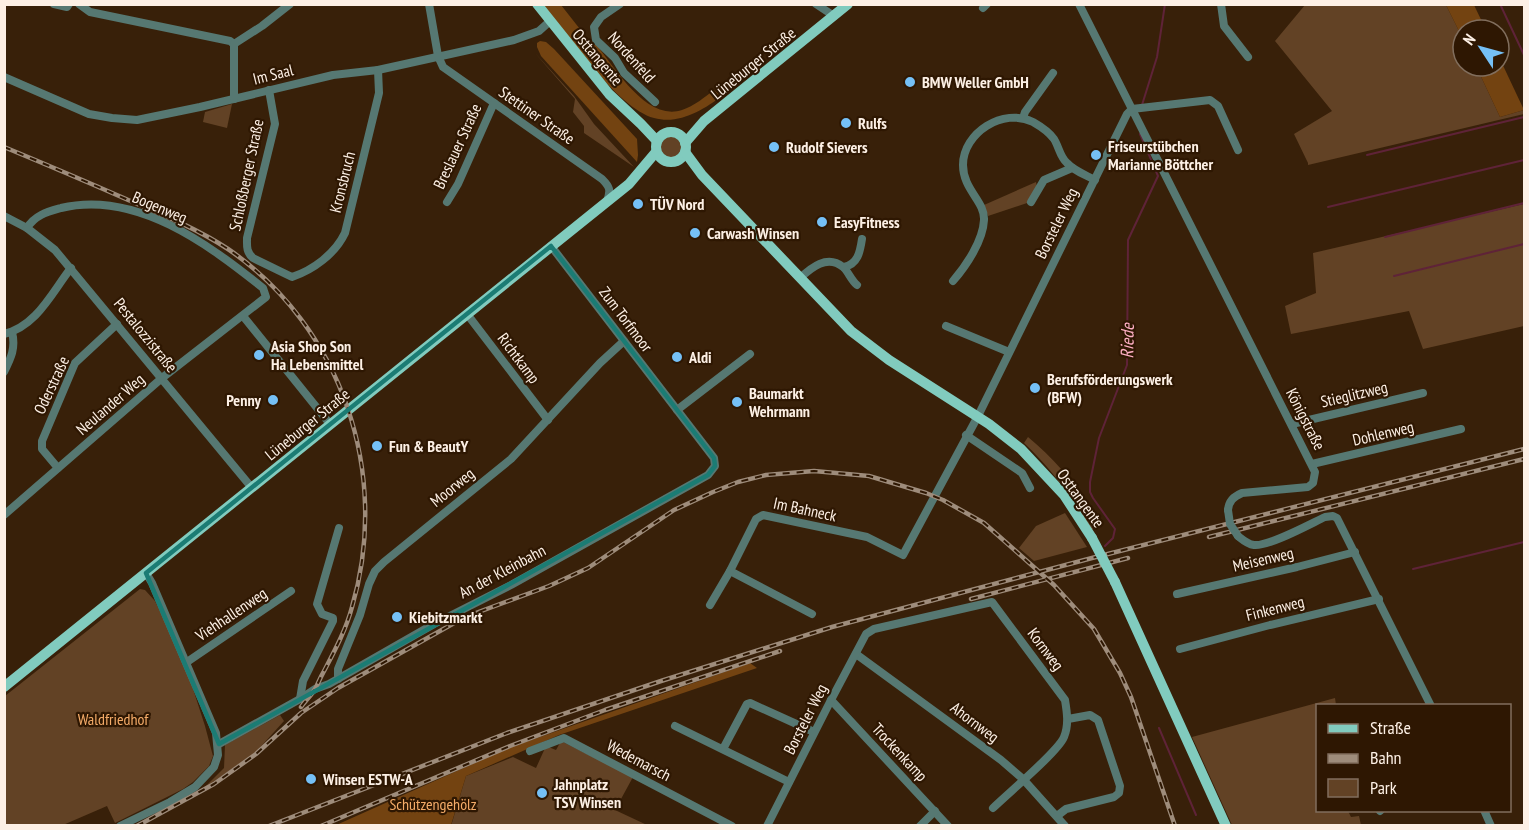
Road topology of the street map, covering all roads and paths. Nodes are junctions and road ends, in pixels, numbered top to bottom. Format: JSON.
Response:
{"nodes":[{"id":1,"x":54,"y":4,"type":"edge"},
{"id":2,"x":69,"y":4,"type":"edge"},
{"id":3,"x":79,"y":4,"type":"edge"},
{"id":4,"x":290,"y":4,"type":"edge"},
{"id":5,"x":429,"y":4,"type":"edge"},
{"id":6,"x":537,"y":4,"type":"edge"},
{"id":7,"x":620,"y":4,"type":"edge"},
{"id":8,"x":816,"y":4,"type":"edge"},
{"id":9,"x":849,"y":4,"type":"edge"},
{"id":10,"x":1079,"y":4,"type":"edge"},
{"id":11,"x":1221,"y":4,"type":"edge"},
{"id":12,"x":834,"y":16,"type":"junction"},
{"id":13,"x":549,"y":22,"type":"junction"},
{"id":14,"x":234,"y":44,"type":"junction"},
{"id":15,"x":438,"y":56,"type":"junction"},
{"id":16,"x":1248,"y":57,"type":"dead end"},
{"id":17,"x":378,"y":70,"type":"junction"},
{"id":18,"x":1053,"y":73,"type":"dead end"},
{"id":19,"x":4,"y":77,"type":"edge"},
{"id":20,"x":269,"y":90,"type":"junction"},
{"id":21,"x":234,"y":99,"type":"junction"},
{"id":22,"x":655,"y":102,"type":"dead end"},
{"id":23,"x":494,"y":103,"type":"junction"},
{"id":24,"x":1132,"y":109,"type":"junction"},
{"id":25,"x":1023,"y":118,"type":"junction"},
{"id":26,"x":660,"y":147,"type":"junction"},
{"id":27,"x":682,"y":147,"type":"junction"},
{"id":28,"x":1238,"y":150,"type":"dead end"},
{"id":29,"x":1072,"y":168,"type":"junction"},
{"id":30,"x":1095,"y":180,"type":"junction"},
{"id":31,"x":609,"y":196,"type":"junction"},
{"id":32,"x":447,"y":202,"type":"dead end"},
{"id":33,"x":1031,"y":202,"type":"dead end"},
{"id":34,"x":4,"y":216,"type":"edge"},
{"id":35,"x":27,"y":228,"type":"junction"},
{"id":36,"x":862,"y":239,"type":"dead end"},
{"id":37,"x":551,"y":246,"type":"junction"},
{"id":38,"x":844,"y":267,"type":"junction"},
{"id":39,"x":71,"y":268,"type":"junction"},
{"id":40,"x":292,"y":277,"type":"joint"},
{"id":41,"x":800,"y":278,"type":"junction"},
{"id":42,"x":953,"y":281,"type":"dead end"},
{"id":43,"x":857,"y":285,"type":"dead end"},
{"id":44,"x":266,"y":297,"type":"joint"},
{"id":45,"x":467,"y":314,"type":"junction"},
{"id":46,"x":243,"y":316,"type":"junction"},
{"id":47,"x":117,"y":324,"type":"junction"},
{"id":48,"x":946,"y":326,"type":"dead end"},
{"id":49,"x":8,"y":333,"type":"edge"},
{"id":50,"x":624,"y":341,"type":"junction"},
{"id":51,"x":1010,"y":352,"type":"junction"},
{"id":52,"x":750,"y":354,"type":"dead end"},
{"id":53,"x":4,"y":372,"type":"edge"},
{"id":54,"x":162,"y":378,"type":"junction"},
{"id":55,"x":1423,"y":393,"type":"dead end"},
{"id":56,"x":677,"y":410,"type":"junction"},
{"id":57,"x":978,"y":416,"type":"junction"},
{"id":58,"x":548,"y":420,"type":"junction"},
{"id":59,"x":330,"y":424,"type":"junction"},
{"id":60,"x":1292,"y":424,"type":"junction"},
{"id":61,"x":1461,"y":429,"type":"dead end"},
{"id":62,"x":966,"y":435,"type":"junction"},
{"id":63,"x":1312,"y":464,"type":"junction"},
{"id":64,"x":715,"y":466,"type":"joint"},
{"id":65,"x":58,"y":468,"type":"junction"},
{"id":66,"x":252,"y":488,"type":"junction"},
{"id":67,"x":1030,"y":488,"type":"dead end"},
{"id":68,"x":4,"y":515,"type":"edge"},
{"id":69,"x":339,"y":528,"type":"dead end"},
{"id":70,"x":1355,"y":552,"type":"junction"},
{"id":71,"x":903,"y":555,"type":"joint"},
{"id":72,"x":730,"y":571,"type":"junction"},
{"id":73,"x":146,"y":573,"type":"junction"},
{"id":74,"x":291,"y":591,"type":"dead end"},
{"id":75,"x":1177,"y":594,"type":"dead end"},
{"id":76,"x":1379,"y":599,"type":"junction"},
{"id":77,"x":710,"y":605,"type":"dead end"},
{"id":78,"x":812,"y":614,"type":"dead end"},
{"id":79,"x":874,"y":629,"type":"joint"},
{"id":80,"x":1180,"y":649,"type":"dead end"},
{"id":81,"x":856,"y":654,"type":"junction"},
{"id":82,"x":187,"y":662,"type":"junction"},
{"id":83,"x":338,"y":679,"type":"junction"},
{"id":84,"x":4,"y":687,"type":"edge"},
{"id":85,"x":300,"y":699,"type":"junction"},
{"id":86,"x":831,"y":700,"type":"junction"},
{"id":87,"x":1431,"y":704,"type":"edge"},
{"id":88,"x":1068,"y":719,"type":"junction"},
{"id":89,"x":675,"y":726,"type":"dead end"},
{"id":90,"x":814,"y":732,"type":"junction"},
{"id":91,"x":219,"y":744,"type":"junction"},
{"id":92,"x":723,"y":749,"type":"junction"},
{"id":93,"x":530,"y":751,"type":"dead end"},
{"id":94,"x":1023,"y":779,"type":"junction"},
{"id":95,"x":789,"y":782,"type":"junction"},
{"id":96,"x":993,"y":808,"type":"dead end"},
{"id":97,"x":935,"y":811,"type":"junction"},
{"id":98,"x":1058,"y":816,"type":"junction"},
{"id":99,"x":120,"y":825,"type":"edge"},
{"id":100,"x":732,"y":825,"type":"edge"},
{"id":101,"x":767,"y":825,"type":"edge"},
{"id":102,"x":920,"y":825,"type":"edge"},
{"id":103,"x":948,"y":825,"type":"edge"},
{"id":104,"x":1065,"y":825,"type":"edge"},
{"id":105,"x":1226,"y":825,"type":"edge"}],
"edges":[{"from":1,"to":2,"type":"street"},
{"from":3,"to":14,"type":"street"},
{"from":4,"to":14,"type":"street"},
{"from":5,"to":15,"type":"street"},
{"from":6,"to":13,"type":"main road","name":"Osttangente"},
{"from":7,"to":22,"type":"street","name":"Nordenfeld"},
{"from":8,"to":12,"type":"street"},
{"from":9,"to":12,"type":"main road","name":"Lüneburger Straße"},
{"from":10,"to":24,"type":"street","name":"Königstraße"},
{"from":11,"to":16,"type":"street"},
{"from":12,"to":27,"type":"main road","name":"Lüneburger Straße"},
{"from":13,"to":15,"type":"street","name":"Im Saal"},
{"from":13,"to":26,"type":"main road","name":"Osttangente"},
{"from":14,"to":21,"type":"street"},
{"from":15,"to":17,"type":"street","name":"Im Saal"},
{"from":15,"to":23,"type":"street","name":"Stettiner Straße"},
{"from":17,"to":20,"type":"street","name":"Im Saal"},
{"from":17,"to":40,"type":"street","name":"Kronsbruch"},
{"from":18,"to":25,"type":"street"},
{"from":19,"to":21,"type":"street","name":"Im Saal"},
{"from":20,"to":21,"type":"street","name":"Im Saal"},
{"from":20,"to":40,"type":"street","name":"Schloßberger Straße"},
{"from":23,"to":31,"type":"street","name":"Stettiner Straße"},
{"from":23,"to":32,"type":"street","name":"Breslauer Straße"},
{"from":24,"to":28,"type":"street"},
{"from":24,"to":30,"type":"street","name":"Borsteler Weg"},
{"from":24,"to":60,"type":"street","name":"Königstraße"},
{"from":25,"to":29,"type":"street"},
{"from":25,"to":42,"type":"street"},
{"from":26,"to":27,"type":"main road"},
{"from":26,"to":27,"type":"main road"},
{"from":26,"to":31,"type":"main road","name":"Lüneburger Straße"},
{"from":27,"to":41,"type":"main road","name":"Osttangente"},
{"from":29,"to":30,"type":"street"},
{"from":29,"to":33,"type":"street"},
{"from":30,"to":51,"type":"street","name":"Borsteler Weg"},
{"from":31,"to":37,"type":"main road","name":"Lüneburger Straße"},
{"from":34,"to":35,"type":"street","name":"Pestalozzistraße"},
{"from":35,"to":39,"type":"street","name":"Pestalozzistraße"},
{"from":35,"to":44,"type":"street","name":"Bogenweg"},
{"from":36,"to":38,"type":"street"},
{"from":37,"to":45,"type":"main road","name":"Lüneburger Straße"},
{"from":37,"to":50,"type":"street","name":"Zum Torfmoor"},
{"from":38,"to":41,"type":"street"},
{"from":38,"to":43,"type":"street"},
{"from":39,"to":47,"type":"street","name":"Pestalozzistraße"},
{"from":39,"to":49,"type":"street"},
{"from":41,"to":57,"type":"main road","name":"Osttangente"},
{"from":44,"to":46,"type":"street","name":"Neulander Weg"},
{"from":45,"to":58,"type":"street","name":"Richtkamp"},
{"from":45,"to":59,"type":"main road","name":"Lüneburger Straße"},
{"from":46,"to":54,"type":"street","name":"Neulander Weg"},
{"from":46,"to":59,"type":"street"},
{"from":47,"to":54,"type":"street","name":"Pestalozzistraße"},
{"from":47,"to":65,"type":"street","name":"Oderstraße"},
{"from":48,"to":51,"type":"street"},
{"from":49,"to":53,"type":"street"},
{"from":50,"to":56,"type":"street","name":"Zum Torfmoor"},
{"from":50,"to":58,"type":"street","name":"Moorweg"},
{"from":51,"to":57,"type":"street","name":"Borsteler Weg"},
{"from":52,"to":56,"type":"street"},
{"from":54,"to":65,"type":"street","name":"Neulander Weg"},
{"from":54,"to":66,"type":"street","name":"Pestalozzistraße"},
{"from":55,"to":60,"type":"street","name":"Stieglitzweg"},
{"from":56,"to":64,"type":"street","name":"Zum Torfmoor"},
{"from":57,"to":62,"type":"street","name":"Borsteler Weg"},
{"from":57,"to":105,"type":"main road","name":"Osttangente","bridge":true},
{"from":58,"to":83,"type":"street","name":"Moorweg"},
{"from":59,"to":66,"type":"main road","name":"Lüneburger Straße"},
{"from":60,"to":63,"type":"street","name":"Königstraße"},
{"from":61,"to":63,"type":"street","name":"Dohlenweg"},
{"from":62,"to":67,"type":"street"},
{"from":62,"to":71,"type":"street","name":"Borsteler Weg"},
{"from":63,"to":70,"type":"street","name":"Königstraße","bridge":true},
{"from":64,"to":83,"type":"street","name":"An der Kleinbahn"},
{"from":65,"to":68,"type":"street","name":"Neulander Weg"},
{"from":66,"to":73,"type":"main road","name":"Lüneburger Straße"},
{"from":69,"to":85,"type":"street"},
{"from":70,"to":75,"type":"street","name":"Meisenweg"},
{"from":70,"to":76,"type":"street","name":"Königstraße"},
{"from":71,"to":72,"type":"street","name":"Im Bahneck"},
{"from":72,"to":77,"type":"street","name":"Im Bahneck"},
{"from":72,"to":78,"type":"street"},
{"from":73,"to":82,"type":"street","name":"Viehhallenweg"},
{"from":73,"to":84,"type":"main road","name":"Lüneburger Straße"},
{"from":74,"to":82,"type":"street","name":"Viehhallenweg"},
{"from":76,"to":80,"type":"street","name":"Finkenweg"},
{"from":76,"to":87,"type":"street","name":"Königstraße"},
{"from":79,"to":81,"type":"street","name":"Borsteler Weg"},
{"from":79,"to":88,"type":"street","name":"Kornweg"},
{"from":81,"to":86,"type":"street","name":"Borsteler Weg"},
{"from":81,"to":94,"type":"street","name":"Ahornweg"},
{"from":82,"to":91,"type":"street","name":"Viehhallenweg"},
{"from":83,"to":85,"type":"street","name":"An der Kleinbahn"},
{"from":85,"to":91,"type":"street","name":"An der Kleinbahn"},
{"from":86,"to":90,"type":"street","name":"Borsteler Weg"},
{"from":86,"to":97,"type":"street","name":"Trockenkamp"},
{"from":88,"to":94,"type":"street"},
{"from":88,"to":98,"type":"street"},
{"from":89,"to":92,"type":"street"},
{"from":90,"to":92,"type":"street"},
{"from":90,"to":95,"type":"street","name":"Borsteler Weg"},
{"from":91,"to":99,"type":"street"},
{"from":92,"to":95,"type":"street"},
{"from":93,"to":100,"type":"street","name":"Wedemarsch"},
{"from":94,"to":96,"type":"street"},
{"from":94,"to":98,"type":"street","name":"Ahornweg"},
{"from":95,"to":101,"type":"street","name":"Borsteler Weg"},
{"from":97,"to":102,"type":"street"},
{"from":97,"to":103,"type":"street","name":"Trockenkamp"},
{"from":98,"to":104,"type":"street","name":"Ahornweg"}]}
